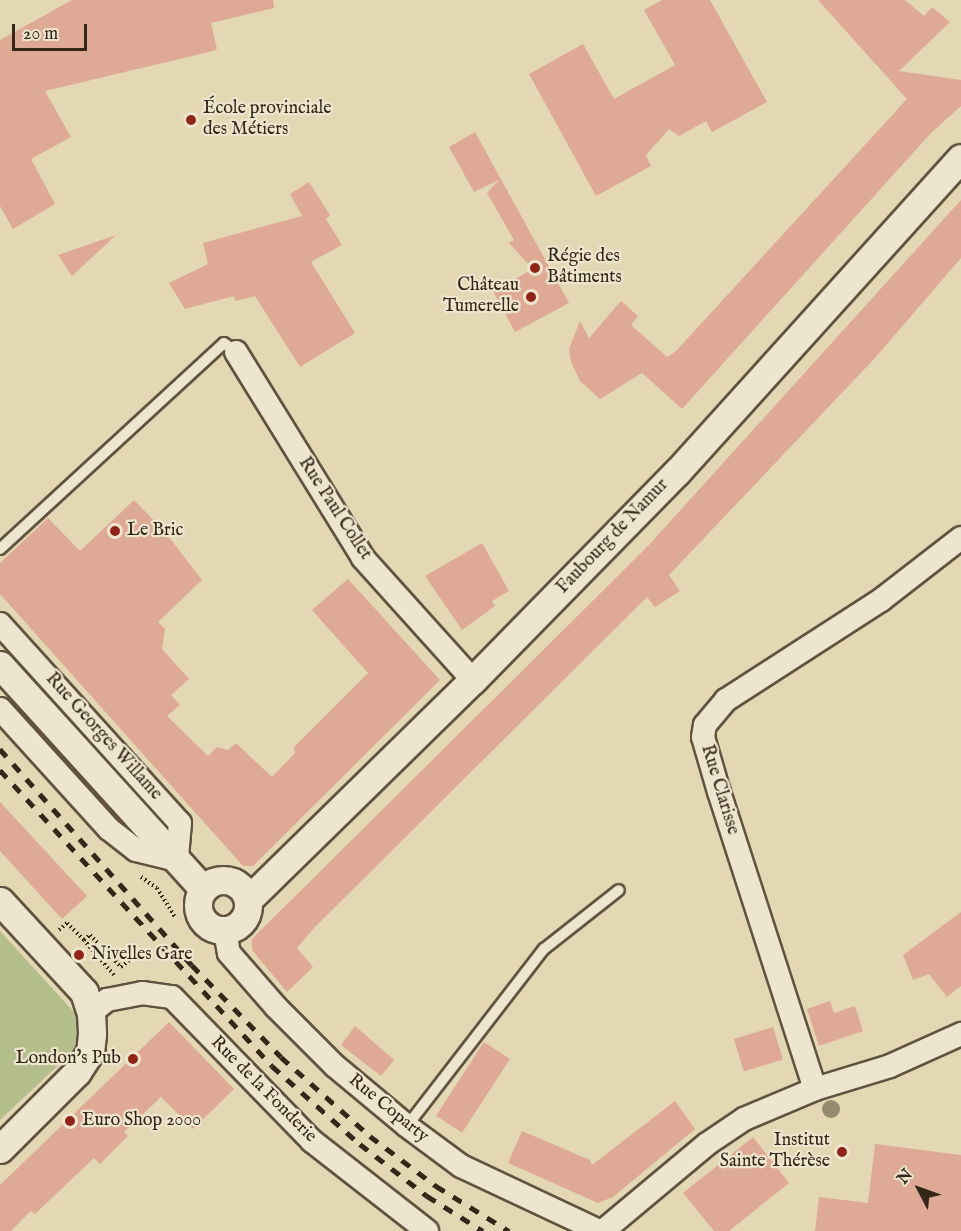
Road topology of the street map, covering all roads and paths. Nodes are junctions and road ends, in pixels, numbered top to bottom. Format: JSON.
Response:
{"nodes":[{"id":1,"x":961,"y":158,"type":"edge"},
{"id":2,"x":236,"y":352,"type":"joint"},
{"id":3,"x":961,"y":538,"type":"edge"},
{"id":4,"x":0,"y":549,"type":"edge"},
{"id":5,"x":0,"y":624,"type":"edge"},
{"id":6,"x":0,"y":665,"type":"edge"},
{"id":7,"x":473,"y":680,"type":"junction"},
{"id":8,"x":0,"y":709,"type":"edge"},
{"id":9,"x":177,"y":860,"type":"junction"},
{"id":10,"x":140,"y":877,"type":"dead end"},
{"id":11,"x":203,"y":889,"type":"junction"},
{"id":12,"x":619,"y":890,"type":"dead end"},
{"id":13,"x":249,"y":900,"type":"junction"},
{"id":14,"x":0,"y":901,"type":"edge"},
{"id":15,"x":175,"y":917,"type":"dead end"},
{"id":16,"x":68,"y":923,"type":"dead end"},
{"id":17,"x":225,"y":931,"type":"junction"},
{"id":18,"x":84,"y":940,"type":"junction"},
{"id":19,"x":132,"y":958,"type":"dead end"},
{"id":20,"x":120,"y":998,"type":"junction"},
{"id":21,"x":91,"y":1013,"type":"junction"},
{"id":22,"x":961,"y":1034,"type":"edge"},
{"id":23,"x":815,"y":1089,"type":"junction"},
{"id":24,"x":407,"y":1125,"type":"junction"},
{"id":25,"x":0,"y":1149,"type":"edge"},
{"id":26,"x":427,"y":1231,"type":"edge"},
{"id":27,"x":601,"y":1231,"type":"edge"}],
"edges":[{"from":1,"to":7,"type":"street","name":"Faubourg de Namur"},
{"from":2,"to":4,"type":"lane"},
{"from":2,"to":7,"type":"street","name":"Rue Paul Collet"},
{"from":3,"to":23,"type":"street","name":"Rue Clarisse"},
{"from":5,"to":9,"type":"street","name":"Rue Georges Willame"},
{"from":6,"to":9,"type":"street","name":"Rue Georges Willame"},
{"from":7,"to":13,"type":"street","name":"Faubourg de Namur"},
{"from":8,"to":9,"type":"street"},
{"from":9,"to":11,"type":"street","name":"Rue Georges Willame"},
{"from":10,"to":15,"type":"path"},
{"from":11,"to":13,"type":"street"},
{"from":11,"to":17,"type":"street"},
{"from":12,"to":24,"type":"lane"},
{"from":13,"to":17,"type":"street"},
{"from":14,"to":21,"type":"street"},
{"from":16,"to":18,"type":"path"},
{"from":17,"to":24,"type":"street","name":"Rue Coparty"},
{"from":18,"to":19,"type":"path"},
{"from":18,"to":20,"type":"path"},
{"from":20,"to":21,"type":"street","name":"Rue de la Fonderie"},
{"from":20,"to":26,"type":"street","name":"Rue de la Fonderie"},
{"from":21,"to":25,"type":"street"},
{"from":22,"to":23,"type":"street"},
{"from":23,"to":27,"type":"street"},
{"from":24,"to":27,"type":"street","name":"Rue Coparty"}]}
